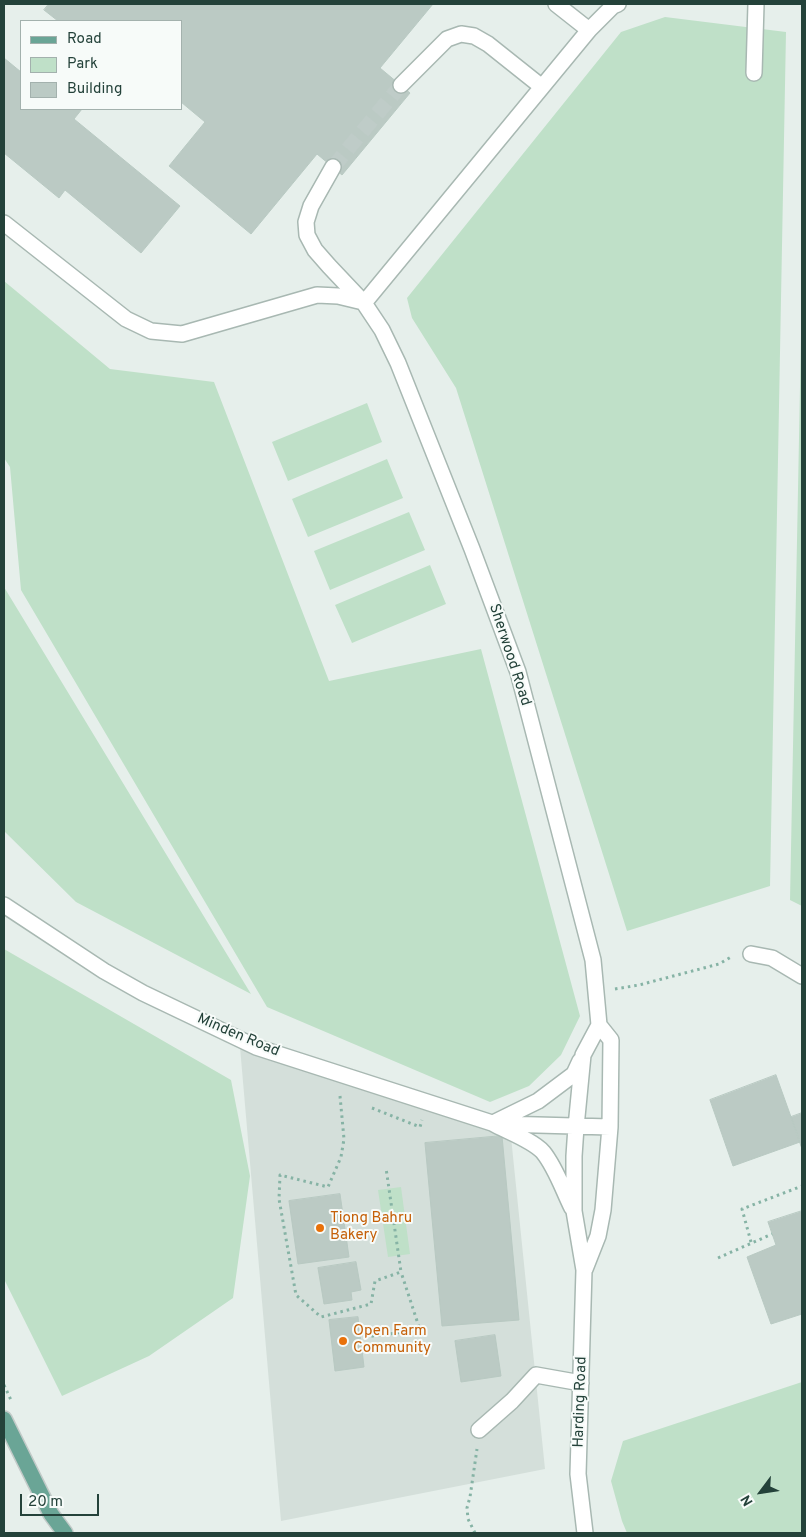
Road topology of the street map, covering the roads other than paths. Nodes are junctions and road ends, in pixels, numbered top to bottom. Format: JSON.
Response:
{"nodes":[{"id":1,"x":556,"y":4,"type":"edge"},
{"id":2,"x":618,"y":4,"type":"edge"},
{"id":3,"x":756,"y":4,"type":"edge"},
{"id":4,"x":589,"y":30,"type":"junction"},
{"id":5,"x":754,"y":73,"type":"dead end"},
{"id":6,"x":401,"y":85,"type":"tunnel mouth"},
{"id":7,"x":542,"y":87,"type":"junction"},
{"id":8,"x":333,"y":167,"type":"tunnel mouth"},
{"id":9,"x":4,"y":222,"type":"edge"},
{"id":10,"x":364,"y":303,"type":"junction"},
{"id":11,"x":4,"y":905,"type":"edge"},
{"id":12,"x":751,"y":954,"type":"dead end"},
{"id":13,"x":802,"y":976,"type":"edge"},
{"id":14,"x":599,"y":1025,"type":"junction"},
{"id":15,"x":583,"y":1055,"type":"junction"},
{"id":16,"x":492,"y":1124,"type":"junction"},
{"id":17,"x":576,"y":1127,"type":"junction"},
{"id":18,"x":610,"y":1127,"type":"junction"},
{"id":19,"x":574,"y":1211,"type":"junction"},
{"id":20,"x":584,"y":1270,"type":"junction"},
{"id":21,"x":582,"y":1383,"type":"junction"},
{"id":22,"x":4,"y":1420,"type":"edge"},
{"id":23,"x":479,"y":1430,"type":"road end"},
{"id":24,"x":65,"y":1533,"type":"edge"},
{"id":25,"x":585,"y":1533,"type":"edge"}],
"edges":[{"from":1,"to":4,"type":"street"},
{"from":2,"to":4,"type":"street"},
{"from":3,"to":5,"type":"street"},
{"from":4,"to":7,"type":"street"},
{"from":6,"to":7,"type":"street"},
{"from":7,"to":10,"type":"street"},
{"from":8,"to":10,"type":"street","name":"Sherwood Road"},
{"from":9,"to":10,"type":"street"},
{"from":10,"to":14,"type":"street","name":"Sherwood Road"},
{"from":11,"to":16,"type":"street","name":"Minden Road"},
{"from":12,"to":13,"type":"street"},
{"from":14,"to":15,"type":"street"},
{"from":14,"to":18,"type":"street","name":"Sherwood Road"},
{"from":15,"to":16,"type":"street"},
{"from":15,"to":17,"type":"street"},
{"from":16,"to":17,"type":"street","name":"Minden Road"},
{"from":16,"to":19,"type":"street","name":"Minden Road"},
{"from":17,"to":18,"type":"street","name":"Minden Road"},
{"from":17,"to":19,"type":"street","name":"Harding Road"},
{"from":18,"to":20,"type":"street","name":"Harding Road"},
{"from":19,"to":20,"type":"street","name":"Harding Road"},
{"from":20,"to":21,"type":"street","name":"Harding Road"},
{"from":21,"to":23,"type":"street"},
{"from":21,"to":25,"type":"street","name":"Harding Road"},
{"from":22,"to":24,"type":"main road"}]}
